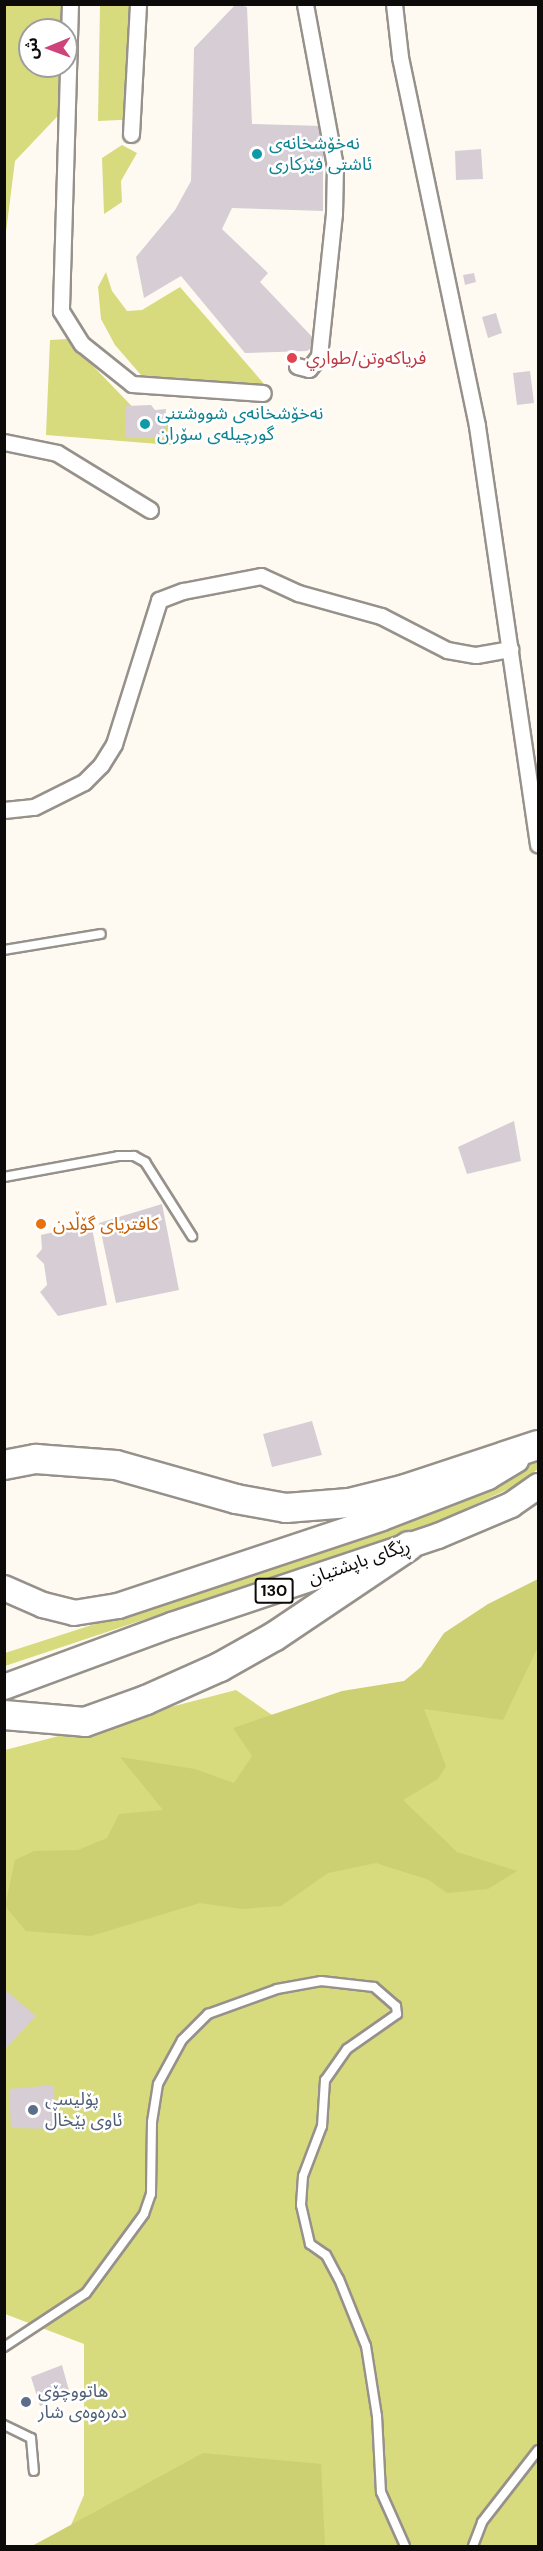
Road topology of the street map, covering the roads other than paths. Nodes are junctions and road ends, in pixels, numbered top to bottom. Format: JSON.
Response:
{"nodes":[{"id":1,"x":70,"y":4,"type":"edge"},
{"id":2,"x":138,"y":4,"type":"edge"},
{"id":3,"x":305,"y":4,"type":"edge"},
{"id":4,"x":394,"y":4,"type":"edge"},
{"id":5,"x":131,"y":134,"type":"dead end"},
{"id":6,"x":297,"y":366,"type":"dead end"},
{"id":7,"x":263,"y":393,"type":"dead end"},
{"id":8,"x":4,"y":441,"type":"edge"},
{"id":9,"x":150,"y":510,"type":"dead end"},
{"id":10,"x":510,"y":649,"type":"junction"},
{"id":11,"x":4,"y":810,"type":"edge"},
{"id":12,"x":538,"y":845,"type":"edge"},
{"id":13,"x":101,"y":934,"type":"dead end"},
{"id":14,"x":4,"y":950,"type":"edge"},
{"id":15,"x":4,"y":1177,"type":"edge"},
{"id":16,"x":192,"y":1236,"type":"dead end"},
{"id":17,"x":538,"y":1445,"type":"edge"},
{"id":18,"x":4,"y":1465,"type":"edge"},
{"id":19,"x":538,"y":1486,"type":"edge"},
{"id":20,"x":409,"y":1546,"type":"junction"},
{"id":21,"x":4,"y":1588,"type":"edge"},
{"id":22,"x":4,"y":1687,"type":"edge"},
{"id":23,"x":4,"y":1715,"type":"edge"},
{"id":24,"x":4,"y":2347,"type":"edge"},
{"id":25,"x":4,"y":2425,"type":"edge"},
{"id":26,"x":538,"y":2450,"type":"edge"},
{"id":27,"x":34,"y":2470,"type":"dead end"},
{"id":28,"x":405,"y":2547,"type":"edge"},
{"id":29,"x":473,"y":2547,"type":"edge"}],
"edges":[{"from":1,"to":7,"type":"street"},
{"from":2,"to":5,"type":"street"},
{"from":3,"to":6,"type":"street"},
{"from":4,"to":10,"type":"street"},
{"from":8,"to":9,"type":"street"},
{"from":10,"to":11,"type":"street"},
{"from":10,"to":12,"type":"street"},
{"from":13,"to":14,"type":"lane"},
{"from":15,"to":16,"type":"lane"},
{"from":17,"to":18,"type":"highway"},
{"from":17,"to":21,"type":"main road","name":"ڕێگای باپشتیان","number":"130"},
{"from":19,"to":20,"type":"main road","name":"ڕێگای باپشتیان","number":"130"},
{"from":20,"to":22,"type":"main road","name":"ڕێگای باپشتیان","number":"130"},
{"from":20,"to":23,"type":"highway"},
{"from":24,"to":28,"type":"lane"},
{"from":25,"to":27,"type":"lane"},
{"from":26,"to":29,"type":"lane"}]}
